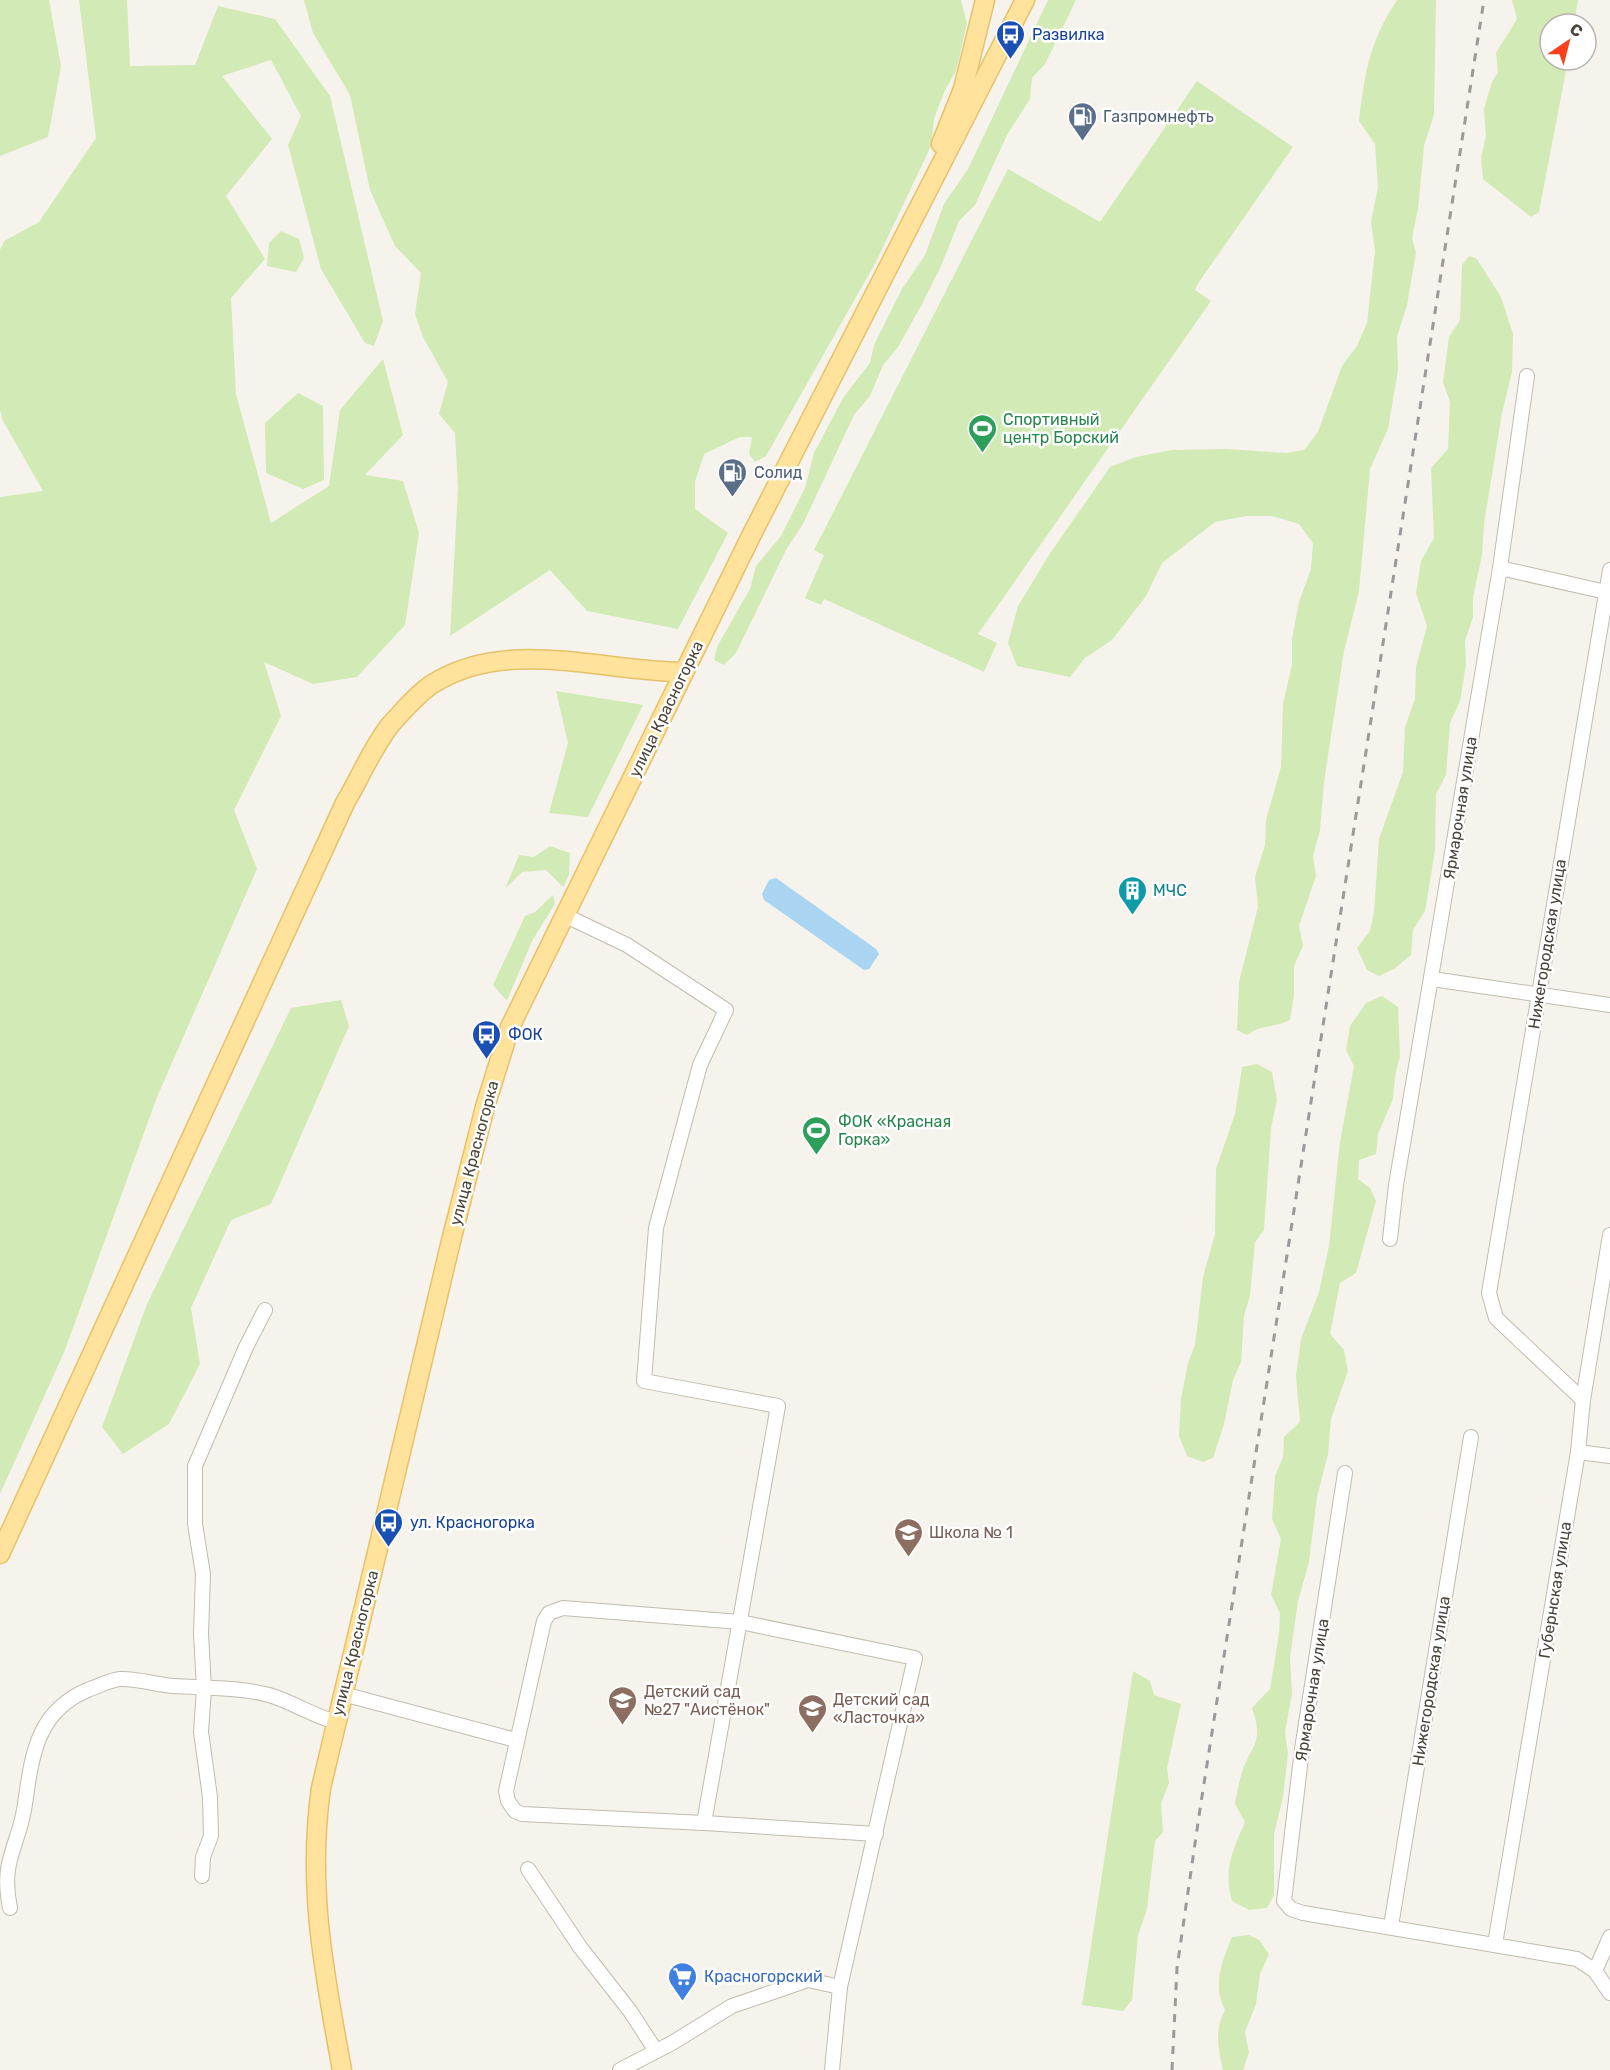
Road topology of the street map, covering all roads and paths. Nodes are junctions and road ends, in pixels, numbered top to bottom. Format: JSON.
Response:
{"nodes":[{"id":1,"x":985,"y":0,"type":"edge"},
{"id":2,"x":1025,"y":0,"type":"edge"},
{"id":3,"x":900,"y":241,"type":"junction"},
{"id":4,"x":1527,"y":376,"type":"dead end"},
{"id":5,"x":1500,"y":568,"type":"junction"},
{"id":6,"x":1610,"y":570,"type":"edge"},
{"id":7,"x":1606,"y":592,"type":"junction"},
{"id":8,"x":684,"y":672,"type":"junction"},
{"id":9,"x":564,"y":915,"type":"junction"},
{"id":10,"x":1431,"y":979,"type":"junction"},
{"id":11,"x":1539,"y":994,"type":"junction"},
{"id":12,"x":1610,"y":1005,"type":"edge"},
{"id":13,"x":1610,"y":1235,"type":"edge"},
{"id":14,"x":1390,"y":1239,"type":"dead end"},
{"id":15,"x":265,"y":1310,"type":"dead end"},
{"id":16,"x":1583,"y":1400,"type":"junction"},
{"id":17,"x":1471,"y":1437,"type":"dead end"},
{"id":18,"x":1578,"y":1452,"type":"junction"},
{"id":19,"x":1610,"y":1456,"type":"edge"},
{"id":20,"x":1345,"y":1473,"type":"dead end"},
{"id":21,"x":0,"y":1554,"type":"edge"},
{"id":22,"x":740,"y":1622,"type":"junction"},
{"id":23,"x":204,"y":1688,"type":"junction"},
{"id":24,"x":343,"y":1694,"type":"junction"},
{"id":25,"x":336,"y":1722,"type":"junction"},
{"id":26,"x":516,"y":1740,"type":"junction"},
{"id":27,"x":704,"y":1824,"type":"junction"},
{"id":28,"x":876,"y":1834,"type":"junction"},
{"id":29,"x":528,"y":1869,"type":"dead end"},
{"id":30,"x":202,"y":1876,"type":"dead end"},
{"id":31,"x":10,"y":1908,"type":"dead end"},
{"id":32,"x":1391,"y":1926,"type":"junction"},
{"id":33,"x":1610,"y":1937,"type":"edge"},
{"id":34,"x":1495,"y":1944,"type":"junction"},
{"id":35,"x":1595,"y":1971,"type":"junction"},
{"id":36,"x":840,"y":1988,"type":"junction"},
{"id":37,"x":1610,"y":1993,"type":"edge"},
{"id":38,"x":656,"y":2051,"type":"junction"},
{"id":39,"x":342,"y":2070,"type":"edge"},
{"id":40,"x":620,"y":2070,"type":"edge"},
{"id":41,"x":832,"y":2070,"type":"edge"}],
"edges":[{"from":1,"to":3,"type":"main road"},
{"from":2,"to":3,"type":"main road"},
{"from":3,"to":8,"type":"main road","name":"улица Красногорка"},
{"from":4,"to":5,"type":"street","name":"Ярмарочная улица"},
{"from":5,"to":7,"type":"street"},
{"from":5,"to":10,"type":"street","name":"Ярмарочная улица"},
{"from":6,"to":7,"type":"street","name":"Нижегородская улица"},
{"from":7,"to":11,"type":"street","name":"Нижегородская улица"},
{"from":8,"to":9,"type":"main road","name":"улица Красногорка"},
{"from":8,"to":21,"type":"main road"},
{"from":9,"to":22,"type":"street"},
{"from":9,"to":24,"type":"main road","name":"улица Красногорка"},
{"from":10,"to":11,"type":"street"},
{"from":10,"to":14,"type":"street","name":"Ярмарочная улица"},
{"from":11,"to":12,"type":"street"},
{"from":11,"to":16,"type":"street","name":"Нижегородская улица"},
{"from":13,"to":16,"type":"street","name":"Губернская улица"},
{"from":15,"to":23,"type":"street"},
{"from":16,"to":18,"type":"street","name":"Губернская улица"},
{"from":17,"to":32,"type":"street","name":"Нижегородская улица"},
{"from":18,"to":19,"type":"street"},
{"from":18,"to":34,"type":"street","name":"Губернская улица"},
{"from":20,"to":32,"type":"street","name":"Ярмарочная улица"},
{"from":22,"to":26,"type":"street"},
{"from":22,"to":27,"type":"street"},
{"from":22,"to":28,"type":"street"},
{"from":23,"to":25,"type":"street"},
{"from":23,"to":30,"type":"street"},
{"from":23,"to":31,"type":"street"},
{"from":24,"to":25,"type":"main road","name":"улица Красногорка"},
{"from":24,"to":26,"type":"street"},
{"from":25,"to":39,"type":"main road","name":"улица Красногорка"},
{"from":26,"to":27,"type":"street"},
{"from":27,"to":28,"type":"street"},
{"from":28,"to":36,"type":"street"},
{"from":29,"to":38,"type":"street"},
{"from":32,"to":34,"type":"street"},
{"from":33,"to":35,"type":"street"},
{"from":34,"to":35,"type":"street"},
{"from":35,"to":37,"type":"street"},
{"from":36,"to":38,"type":"street"},
{"from":36,"to":41,"type":"street"},
{"from":38,"to":40,"type":"street"}]}
